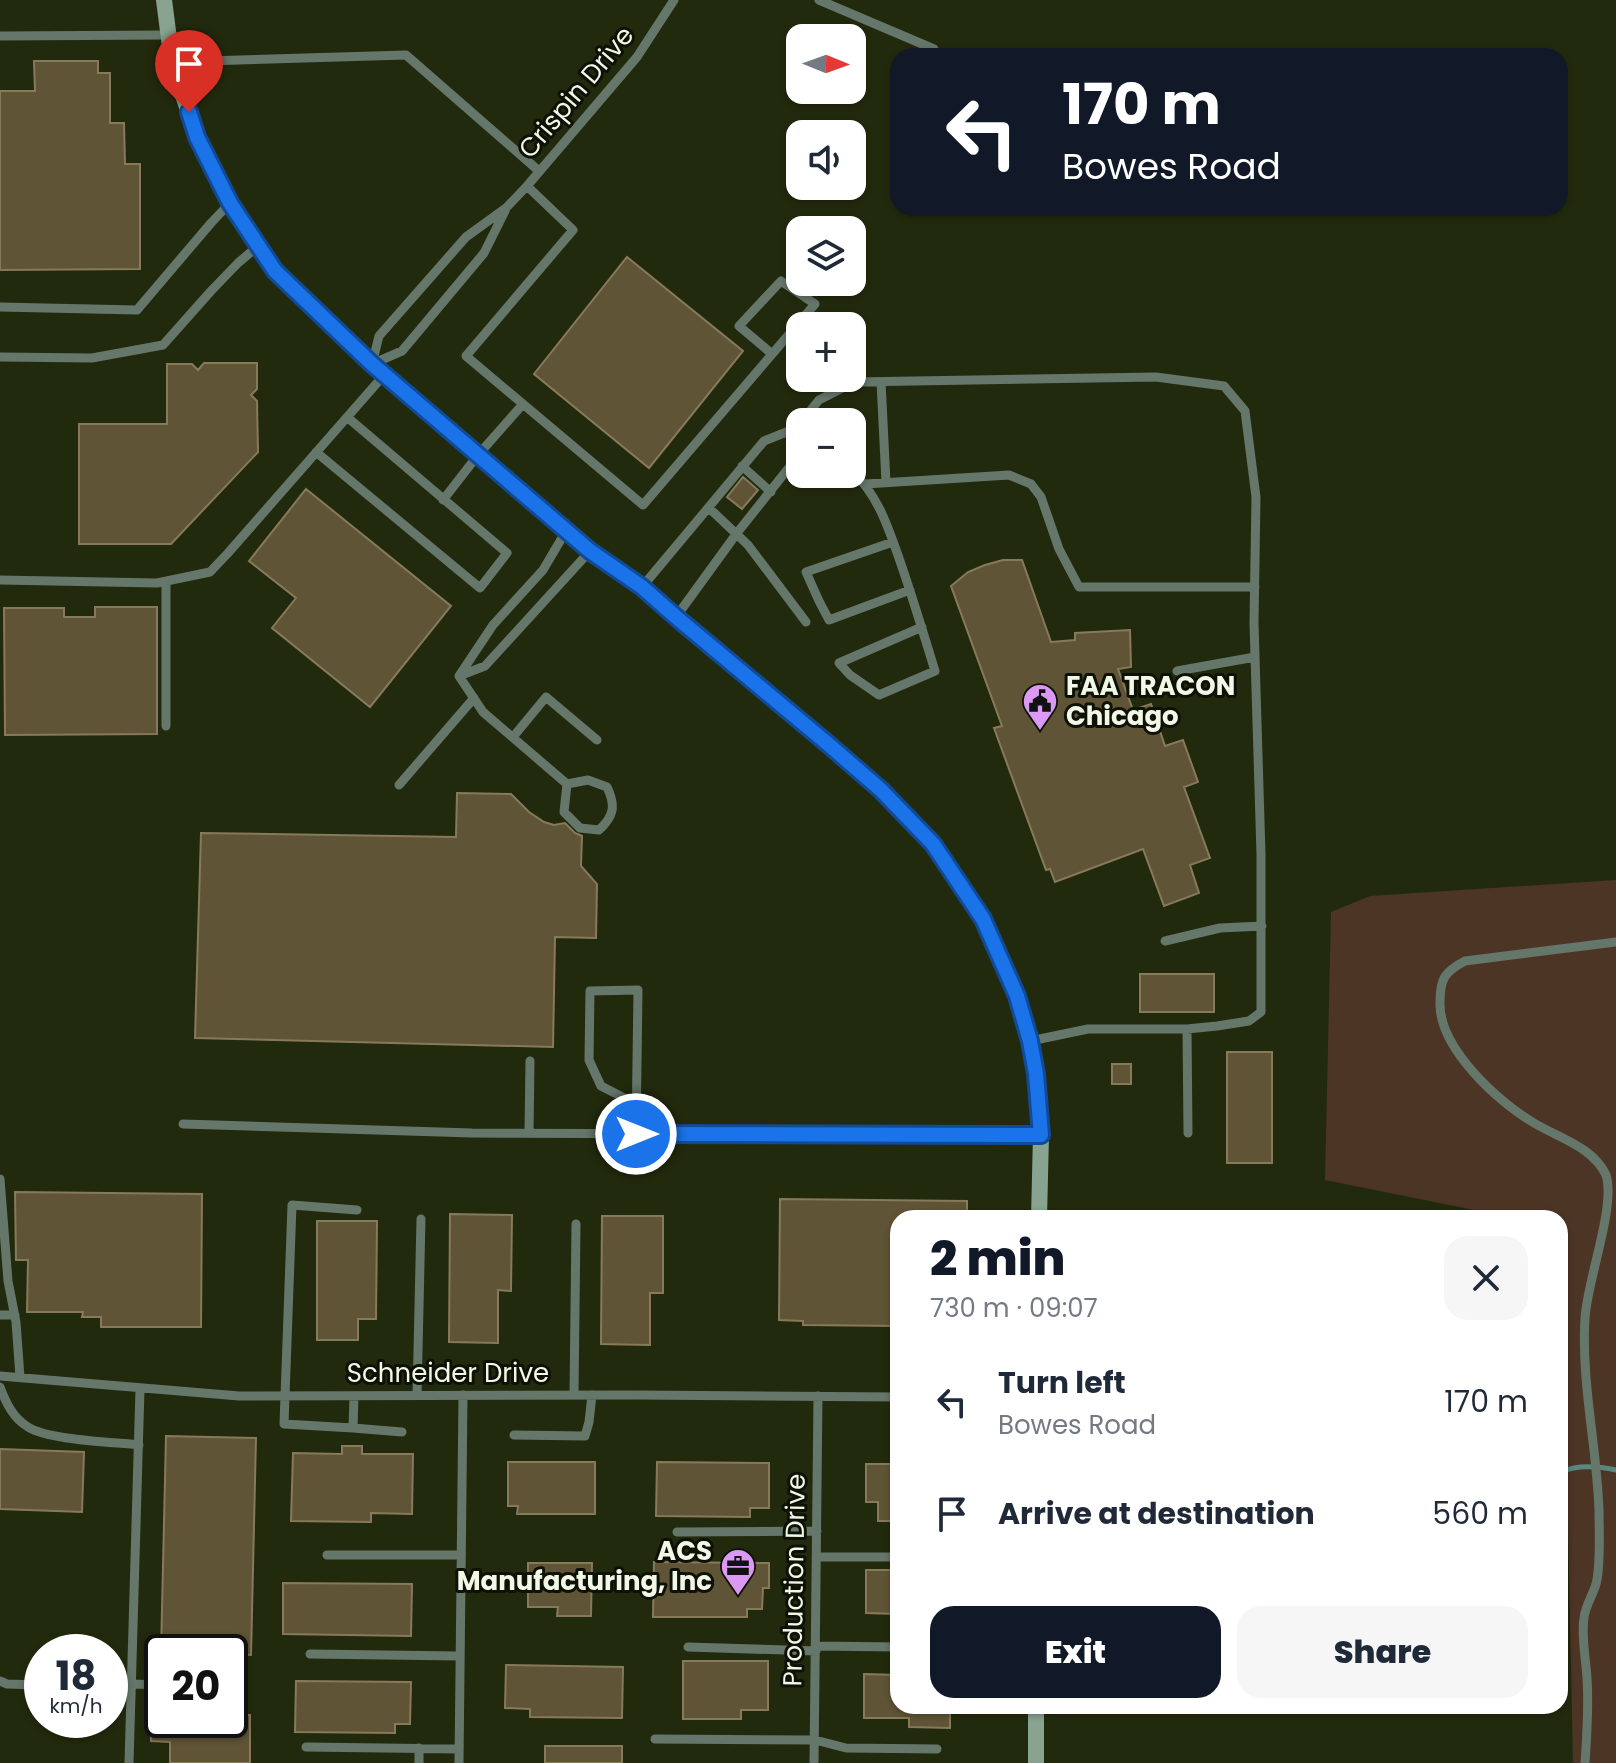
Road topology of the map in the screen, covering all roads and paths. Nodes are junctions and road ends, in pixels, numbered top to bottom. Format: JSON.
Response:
{"nodes":[{"id":1,"x":164,"y":0,"type":"edge"},
{"id":2,"x":674,"y":0,"type":"edge"},
{"id":3,"x":819,"y":0,"type":"edge"},
{"id":4,"x":168,"y":35,"type":"junction"},
{"id":5,"x":0,"y":36,"type":"edge"},
{"id":6,"x":932,"y":48,"type":"edge"},
{"id":7,"x":172,"y":62,"type":"junction"},
{"id":8,"x":539,"y":171,"type":"junction"},
{"id":9,"x":527,"y":186,"type":"junction"},
{"id":10,"x":230,"y":203,"type":"junction"},
{"id":11,"x":506,"y":208,"type":"junction"},
{"id":12,"x":258,"y":246,"type":"junction"},
{"id":13,"x":0,"y":307,"type":"edge"},
{"id":14,"x":772,"y":354,"type":"junction"},
{"id":15,"x":0,"y":357,"type":"edge"},
{"id":16,"x":378,"y":370,"type":"junction"},
{"id":17,"x":881,"y":382,"type":"junction"},
{"id":18,"x":523,"y":404,"type":"junction"},
{"id":19,"x":813,"y":408,"type":"edge"},
{"id":20,"x":347,"y":417,"type":"junction"},
{"id":21,"x":786,"y":432,"type":"edge"},
{"id":22,"x":316,"y":452,"type":"junction"},
{"id":23,"x":478,"y":455,"type":"junction"},
{"id":24,"x":742,"y":466,"type":"junction"},
{"id":25,"x":786,"y":472,"type":"edge"},
{"id":26,"x":886,"y":482,"type":"junction"},
{"id":27,"x":866,"y":484,"type":"edge"},
{"id":28,"x":866,"y":486,"type":"edge"},
{"id":29,"x":771,"y":492,"type":"junction"},
{"id":30,"x":443,"y":500,"type":"junction"},
{"id":31,"x":709,"y":508,"type":"junction"},
{"id":32,"x":566,"y":531,"type":"junction"},
{"id":33,"x":737,"y":533,"type":"junction"},
{"id":34,"x":893,"y":542,"type":"junction"},
{"id":35,"x":590,"y":551,"type":"junction"},
{"id":36,"x":0,"y":580,"type":"edge"},
{"id":37,"x":166,"y":581,"type":"junction"},
{"id":38,"x":642,"y":587,"type":"junction"},
{"id":39,"x":1255,"y":587,"type":"junction"},
{"id":40,"x":910,"y":590,"type":"junction"},
{"id":41,"x":676,"y":617,"type":"junction"},
{"id":42,"x":806,"y":622,"type":"dead end"},
{"id":43,"x":922,"y":627,"type":"junction"},
{"id":44,"x":1255,"y":657,"type":"junction"},
{"id":45,"x":1177,"y":671,"type":"dead end"},
{"id":46,"x":459,"y":676,"type":"junction"},
{"id":47,"x":474,"y":698,"type":"junction"},
{"id":48,"x":166,"y":726,"type":"dead end"},
{"id":49,"x":513,"y":737,"type":"junction"},
{"id":50,"x":597,"y":740,"type":"dead end"},
{"id":51,"x":567,"y":784,"type":"junction"},
{"id":52,"x":399,"y":785,"type":"dead end"},
{"id":53,"x":1262,"y":926,"type":"junction"},
{"id":54,"x":1165,"y":941,"type":"dead end"},
{"id":55,"x":1612,"y":943,"type":"edge"},
{"id":56,"x":1187,"y":1029,"type":"junction"},
{"id":57,"x":1030,"y":1041,"type":"junction"},
{"id":58,"x":530,"y":1061,"type":"dead end"},
{"id":59,"x":636,"y":1104,"type":"junction"},
{"id":60,"x":183,"y":1124,"type":"dead end"},
{"id":61,"x":529,"y":1133,"type":"junction"},
{"id":62,"x":1188,"y":1133,"type":"dead end"},
{"id":63,"x":636,"y":1134,"type":"junction"},
{"id":64,"x":1041,"y":1135,"type":"junction"},
{"id":65,"x":0,"y":1179,"type":"edge"},
{"id":66,"x":357,"y":1210,"type":"dead end"},
{"id":67,"x":1039,"y":1210,"type":"edge"},
{"id":68,"x":421,"y":1219,"type":"dead end"},
{"id":69,"x":576,"y":1224,"type":"dead end"},
{"id":70,"x":0,"y":1315,"type":"edge"},
{"id":71,"x":15,"y":1315,"type":"junction"},
{"id":72,"x":0,"y":1376,"type":"edge"},
{"id":73,"x":20,"y":1377,"type":"junction"},
{"id":74,"x":0,"y":1387,"type":"edge"},
{"id":75,"x":140,"y":1389,"type":"junction"},
{"id":76,"x":417,"y":1395,"type":"junction"},
{"id":77,"x":463,"y":1395,"type":"junction"},
{"id":78,"x":574,"y":1395,"type":"junction"},
{"id":79,"x":592,"y":1395,"type":"junction"},
{"id":80,"x":286,"y":1396,"type":"junction"},
{"id":81,"x":354,"y":1396,"type":"junction"},
{"id":82,"x":818,"y":1396,"type":"junction"},
{"id":83,"x":890,"y":1397,"type":"edge"},
{"id":84,"x":353,"y":1428,"type":"junction"},
{"id":85,"x":402,"y":1432,"type":"dead end"},
{"id":86,"x":514,"y":1435,"type":"dead end"},
{"id":87,"x":139,"y":1445,"type":"junction"},
{"id":88,"x":817,"y":1531,"type":"junction"},
{"id":89,"x":677,"y":1532,"type":"dead end"},
{"id":90,"x":327,"y":1555,"type":"dead end"},
{"id":91,"x":461,"y":1555,"type":"junction"},
{"id":92,"x":817,"y":1557,"type":"junction"},
{"id":93,"x":890,"y":1557,"type":"edge"},
{"id":94,"x":688,"y":1647,"type":"dead end"},
{"id":95,"x":890,"y":1647,"type":"edge"},
{"id":96,"x":816,"y":1649,"type":"junction"},
{"id":97,"x":310,"y":1654,"type":"dead end"},
{"id":98,"x":460,"y":1656,"type":"junction"},
{"id":99,"x":0,"y":1681,"type":"edge"},
{"id":100,"x":24,"y":1684,"type":"edge"},
{"id":101,"x":132,"y":1684,"type":"junction"},
{"id":102,"x":144,"y":1684,"type":"edge"},
{"id":103,"x":1036,"y":1714,"type":"edge"},
{"id":104,"x":655,"y":1739,"type":"dead end"},
{"id":105,"x":815,"y":1740,"type":"junction"},
{"id":106,"x":306,"y":1747,"type":"dead end"},
{"id":107,"x":419,"y":1748,"type":"junction"},
{"id":108,"x":459,"y":1749,"type":"junction"},
{"id":109,"x":937,"y":1749,"type":"dead end"},
{"id":110,"x":129,"y":1763,"type":"edge"},
{"id":111,"x":419,"y":1763,"type":"edge"},
{"id":112,"x":459,"y":1763,"type":"edge"},
{"id":113,"x":814,"y":1763,"type":"edge"},
{"id":114,"x":1036,"y":1763,"type":"edge"},
{"id":115,"x":1585,"y":1763,"type":"edge"}],
"edges":[{"from":1,"to":4,"type":"main road"},
{"from":2,"to":8,"type":"lane","name":"Crispin Drive"},
{"from":3,"to":6,"type":"lane"},
{"from":4,"to":5,"type":"lane"},
{"from":4,"to":7,"type":"main road"},
{"from":7,"to":8,"type":"lane"},
{"from":7,"to":10,"type":"main road"},
{"from":8,"to":9,"type":"lane","name":"Crispin Drive"},
{"from":9,"to":11,"type":"lane","name":"Crispin Drive"},
{"from":9,"to":18,"type":"lane"},
{"from":10,"to":12,"type":"main road"},
{"from":10,"to":13,"type":"lane"},
{"from":11,"to":16,"type":"lane","name":"Crispin Drive"},
{"from":11,"to":16,"type":"lane","name":"Crispin Drive"},
{"from":12,"to":15,"type":"lane"},
{"from":12,"to":16,"type":"main road"},
{"from":14,"to":14,"type":"lane"},
{"from":14,"to":18,"type":"lane"},
{"from":16,"to":20,"type":"lane"},
{"from":16,"to":23,"type":"main road"},
{"from":17,"to":19,"type":"lane"},
{"from":17,"to":26,"type":"lane"},
{"from":17,"to":39,"type":"lane"},
{"from":18,"to":23,"type":"lane"},
{"from":20,"to":22,"type":"lane"},
{"from":20,"to":30,"type":"lane"},
{"from":21,"to":24,"type":"lane"},
{"from":22,"to":30,"type":"lane"},
{"from":22,"to":37,"type":"lane"},
{"from":23,"to":30,"type":"lane"},
{"from":23,"to":32,"type":"main road"},
{"from":24,"to":29,"type":"lane"},
{"from":24,"to":31,"type":"lane"},
{"from":25,"to":29,"type":"lane"},
{"from":26,"to":27,"type":"lane"},
{"from":26,"to":39,"type":"lane"},
{"from":28,"to":34,"type":"lane"},
{"from":29,"to":33,"type":"lane"},
{"from":31,"to":33,"type":"lane"},
{"from":31,"to":38,"type":"lane"},
{"from":32,"to":35,"type":"main road"},
{"from":32,"to":46,"type":"lane"},
{"from":33,"to":41,"type":"lane"},
{"from":33,"to":42,"type":"lane"},
{"from":34,"to":40,"type":"lane"},
{"from":34,"to":40,"type":"lane"},
{"from":35,"to":38,"type":"main road"},
{"from":35,"to":46,"type":"lane"},
{"from":36,"to":37,"type":"lane"},
{"from":37,"to":48,"type":"lane"},
{"from":38,"to":41,"type":"main road"},
{"from":39,"to":44,"type":"lane"},
{"from":40,"to":43,"type":"lane"},
{"from":41,"to":57,"type":"main road"},
{"from":43,"to":43,"type":"lane"},
{"from":44,"to":45,"type":"lane"},
{"from":44,"to":53,"type":"lane"},
{"from":46,"to":47,"type":"lane"},
{"from":47,"to":49,"type":"lane"},
{"from":47,"to":52,"type":"lane"},
{"from":49,"to":50,"type":"lane"},
{"from":49,"to":51,"type":"lane"},
{"from":51,"to":51,"type":"lane"},
{"from":53,"to":54,"type":"lane"},
{"from":53,"to":56,"type":"lane"},
{"from":55,"to":115,"type":"lane"},
{"from":56,"to":57,"type":"lane"},
{"from":56,"to":62,"type":"lane"},
{"from":57,"to":64,"type":"main road"},
{"from":58,"to":61,"type":"lane"},
{"from":59,"to":59,"type":"lane"},
{"from":59,"to":63,"type":"lane"},
{"from":60,"to":61,"type":"lane"},
{"from":61,"to":63,"type":"lane"},
{"from":63,"to":64,"type":"lane"},
{"from":64,"to":67,"type":"main road"},
{"from":65,"to":71,"type":"lane"},
{"from":66,"to":80,"type":"lane"},
{"from":68,"to":76,"type":"lane"},
{"from":69,"to":78,"type":"lane"},
{"from":70,"to":71,"type":"lane"},
{"from":71,"to":73,"type":"lane"},
{"from":72,"to":73,"type":"lane","name":"Schneider Drive"},
{"from":73,"to":75,"type":"lane","name":"Schneider Drive"},
{"from":74,"to":87,"type":"lane"},
{"from":75,"to":80,"type":"lane","name":"Schneider Drive"},
{"from":75,"to":87,"type":"lane"},
{"from":76,"to":77,"type":"lane","name":"Schneider Drive"},
{"from":76,"to":81,"type":"lane","name":"Schneider Drive"},
{"from":77,"to":78,"type":"lane","name":"Schneider Drive"},
{"from":77,"to":91,"type":"lane"},
{"from":78,"to":79,"type":"lane","name":"Schneider Drive"},
{"from":79,"to":82,"type":"lane","name":"Schneider Drive"},
{"from":79,"to":86,"type":"lane"},
{"from":80,"to":81,"type":"lane","name":"Schneider Drive"},
{"from":80,"to":84,"type":"lane"},
{"from":81,"to":84,"type":"lane"},
{"from":82,"to":83,"type":"lane","name":"Schneider Drive"},
{"from":82,"to":88,"type":"lane","name":"Production Drive"},
{"from":84,"to":85,"type":"lane"},
{"from":87,"to":101,"type":"lane"},
{"from":88,"to":89,"type":"lane"},
{"from":88,"to":92,"type":"lane","name":"Production Drive"},
{"from":90,"to":91,"type":"lane"},
{"from":91,"to":98,"type":"lane"},
{"from":92,"to":93,"type":"lane"},
{"from":92,"to":96,"type":"lane","name":"Production Drive"},
{"from":94,"to":96,"type":"lane"},
{"from":95,"to":96,"type":"lane"},
{"from":96,"to":105,"type":"lane","name":"Production Drive"},
{"from":97,"to":98,"type":"lane"},
{"from":98,"to":108,"type":"lane"},
{"from":99,"to":100,"type":"lane"},
{"from":101,"to":102,"type":"lane"},
{"from":101,"to":110,"type":"lane"},
{"from":103,"to":114,"type":"main road"},
{"from":104,"to":105,"type":"lane"},
{"from":105,"to":109,"type":"lane"},
{"from":105,"to":113,"type":"lane","name":"Production Drive"},
{"from":106,"to":107,"type":"lane"},
{"from":107,"to":108,"type":"lane"},
{"from":107,"to":111,"type":"lane"},
{"from":108,"to":112,"type":"lane"}]}
